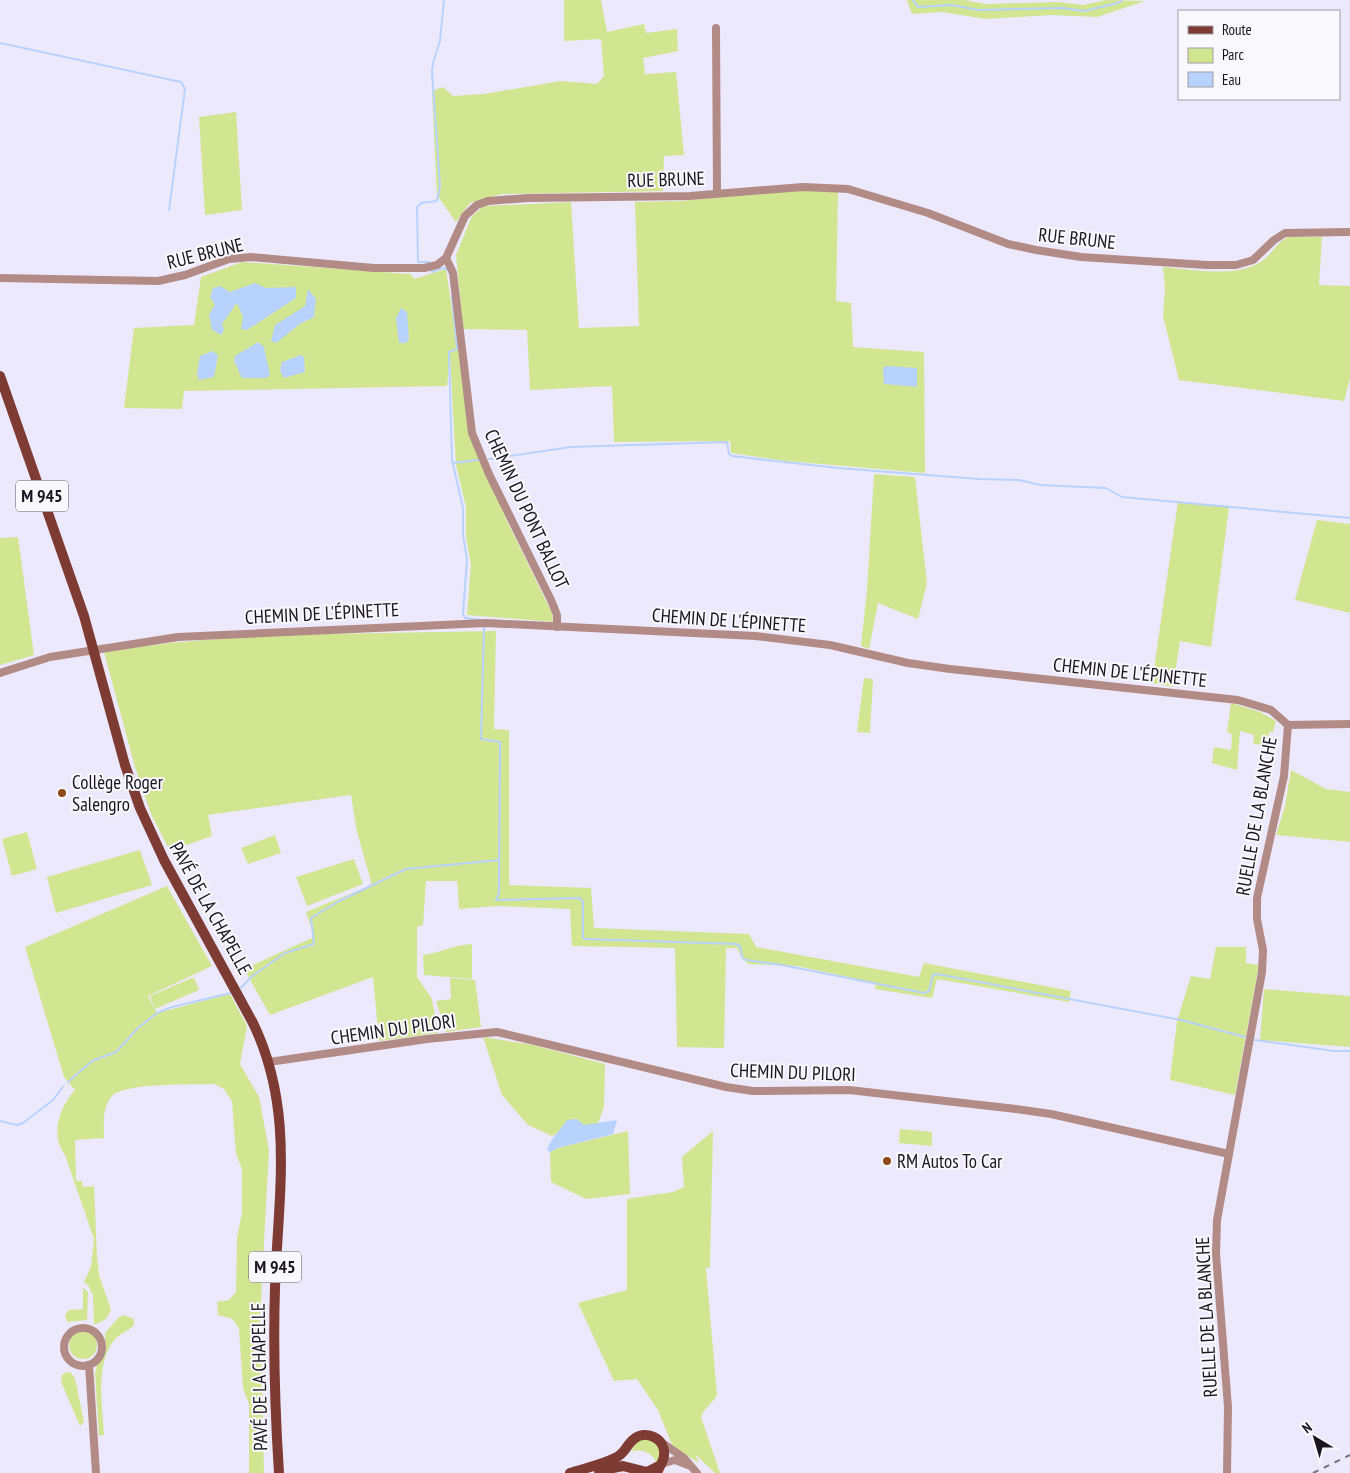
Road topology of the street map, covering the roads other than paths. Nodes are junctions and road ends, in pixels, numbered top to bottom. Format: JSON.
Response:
{"nodes":[{"id":1,"x":716,"y":28,"type":"dead end"},
{"id":2,"x":717,"y":194,"type":"junction"},
{"id":3,"x":1350,"y":232,"type":"edge"},
{"id":4,"x":446,"y":258,"type":"junction"},
{"id":5,"x":0,"y":278,"type":"edge"},
{"id":6,"x":0,"y":376,"type":"edge"},
{"id":7,"x":557,"y":627,"type":"junction"},
{"id":8,"x":94,"y":649,"type":"junction"},
{"id":9,"x":0,"y":673,"type":"edge"},
{"id":10,"x":1350,"y":724,"type":"edge"},
{"id":11,"x":1288,"y":725,"type":"junction"},
{"id":12,"x":269,"y":1062,"type":"junction"},
{"id":13,"x":1229,"y":1154,"type":"junction"},
{"id":14,"x":89,"y":1365,"type":"junction"},
{"id":15,"x":660,"y":1442,"type":"junction"},
{"id":16,"x":628,"y":1448,"type":"junction"},
{"id":17,"x":659,"y":1467,"type":"edge"},
{"id":18,"x":638,"y":1471,"type":"edge"},
{"id":19,"x":696,"y":1472,"type":"edge"},
{"id":20,"x":96,"y":1473,"type":"edge"},
{"id":21,"x":279,"y":1473,"type":"edge"},
{"id":22,"x":570,"y":1473,"type":"edge"},
{"id":23,"x":594,"y":1473,"type":"edge"},
{"id":24,"x":1227,"y":1473,"type":"edge"}],
"edges":[{"from":1,"to":2,"type":"street"},
{"from":2,"to":3,"type":"street","name":"RUE BRUNE"},
{"from":2,"to":4,"type":"street","name":"RUE BRUNE"},
{"from":4,"to":5,"type":"street","name":"RUE BRUNE"},
{"from":4,"to":7,"type":"street","name":"CHEMIN DU PONT BALLOT"},
{"from":6,"to":8,"type":"main road","name":"PAVÉ DE LA CHAPELLE","number":"M 945"},
{"from":7,"to":8,"type":"street","name":"CHEMIN DE L'ÉPINETTE"},
{"from":7,"to":11,"type":"street","name":"CHEMIN DE L'ÉPINETTE"},
{"from":8,"to":9,"type":"street","name":"CHEMIN DE L'ÉPINETTE"},
{"from":8,"to":12,"type":"main road","name":"PAVÉ DE LA CHAPELLE","number":"M 945"},
{"from":10,"to":11,"type":"street"},
{"from":11,"to":13,"type":"street","name":"RUELLE DE LA BLANCHE"},
{"from":12,"to":13,"type":"street","name":"CHEMIN DU PILORI"},
{"from":12,"to":21,"type":"main road","name":"PAVÉ DE LA CHAPELLE","number":"M 945"},
{"from":13,"to":24,"type":"street","name":"RUELLE DE LA BLANCHE"},
{"from":14,"to":14,"type":"street"},
{"from":14,"to":20,"type":"street"},
{"from":15,"to":16,"type":"main road"},
{"from":15,"to":17,"type":"main road"},
{"from":15,"to":19,"type":"street"},
{"from":16,"to":18,"type":"main road"},
{"from":16,"to":22,"type":"main road"},
{"from":17,"to":18,"type":"main road"},
{"from":17,"to":19,"type":"street"},
{"from":18,"to":23,"type":"main road"}]}
